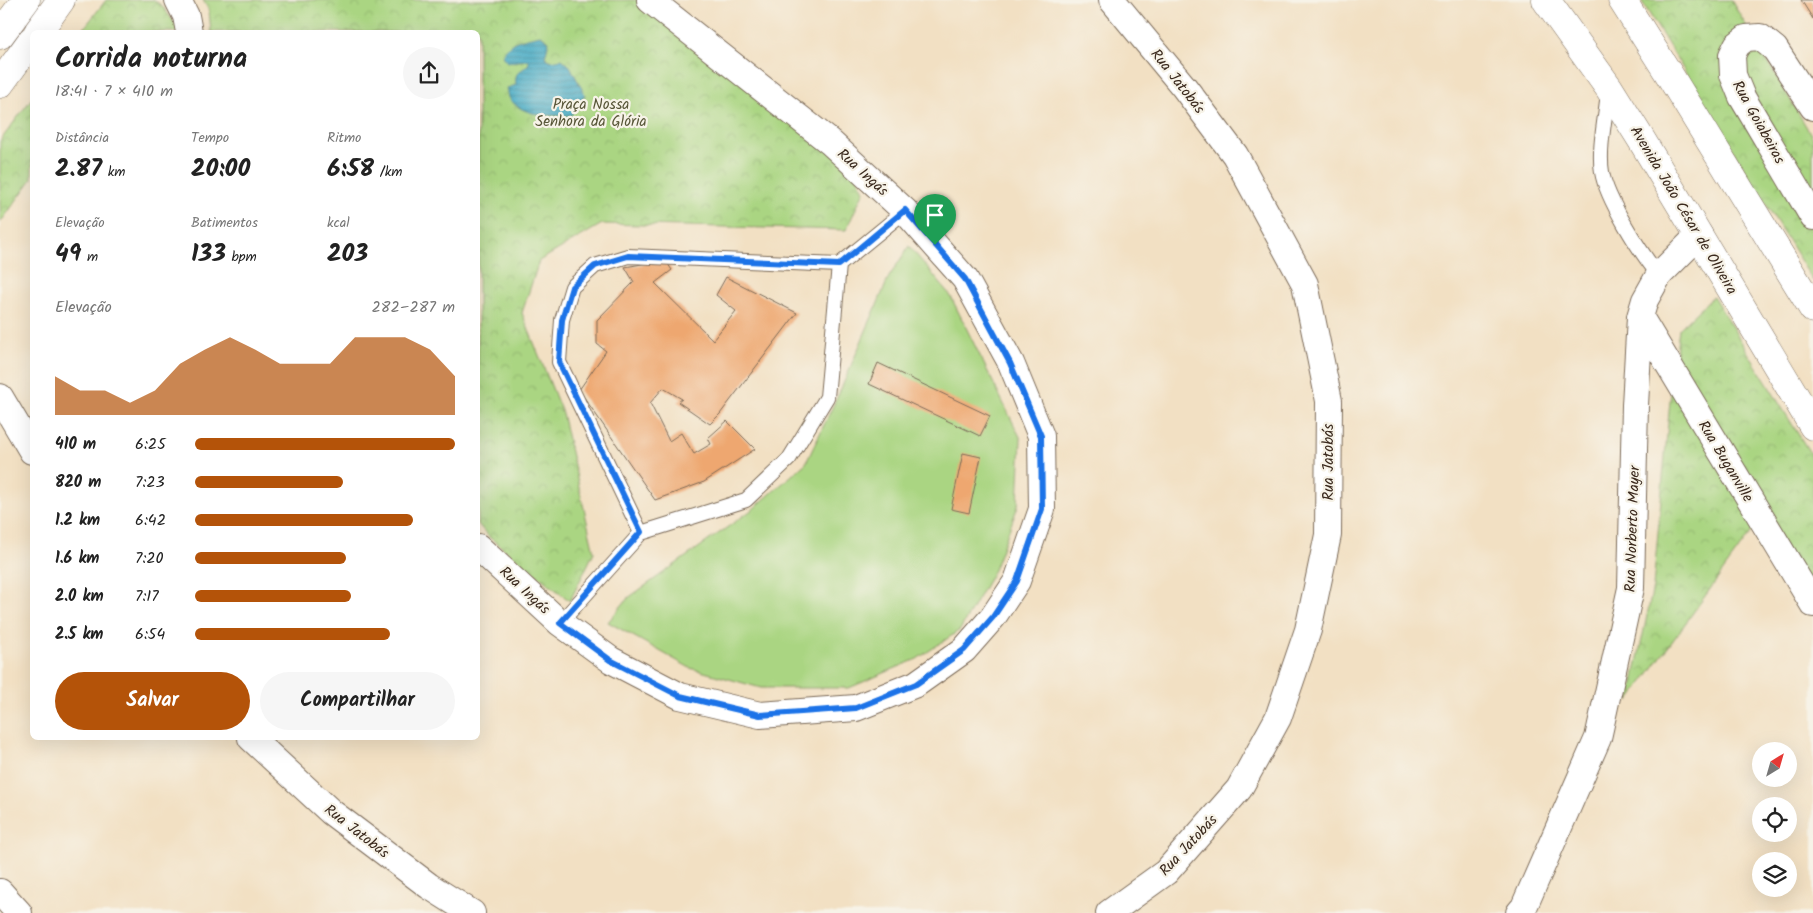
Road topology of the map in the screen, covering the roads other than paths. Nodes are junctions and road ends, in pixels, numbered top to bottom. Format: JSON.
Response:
{"nodes":[{"id":1,"x":26,"y":0,"type":"edge"},
{"id":2,"x":62,"y":0,"type":"edge"},
{"id":3,"x":178,"y":0,"type":"edge"},
{"id":4,"x":650,"y":0,"type":"edge"},
{"id":5,"x":1112,"y":0,"type":"edge"},
{"id":6,"x":1546,"y":0,"type":"edge"},
{"id":7,"x":1622,"y":0,"type":"edge"},
{"id":8,"x":40,"y":30,"type":"edge"},
{"id":9,"x":189,"y":30,"type":"edge"},
{"id":10,"x":0,"y":35,"type":"edge"},
{"id":11,"x":30,"y":43,"type":"edge"},
{"id":12,"x":0,"y":84,"type":"edge"},
{"id":13,"x":1609,"y":88,"type":"junction"},
{"id":14,"x":1813,"y":107,"type":"edge"},
{"id":15,"x":905,"y":210,"type":"junction"},
{"id":16,"x":1813,"y":217,"type":"edge"},
{"id":17,"x":1699,"y":235,"type":"junction"},
{"id":18,"x":839,"y":265,"type":"junction"},
{"id":19,"x":1659,"y":275,"type":"junction"},
{"id":20,"x":1813,"y":309,"type":"edge"},
{"id":21,"x":1640,"y":318,"type":"junction"},
{"id":22,"x":0,"y":397,"type":"edge"},
{"id":23,"x":1813,"y":426,"type":"edge"},
{"id":24,"x":30,"y":448,"type":"edge"},
{"id":25,"x":641,"y":532,"type":"junction"},
{"id":26,"x":480,"y":548,"type":"edge"},
{"id":27,"x":1813,"y":604,"type":"edge"},
{"id":28,"x":560,"y":623,"type":"junction"},
{"id":29,"x":253,"y":740,"type":"edge"},
{"id":30,"x":0,"y":892,"type":"edge"},
{"id":31,"x":19,"y":913,"type":"edge"},
{"id":32,"x":472,"y":913,"type":"edge"},
{"id":33,"x":1109,"y":913,"type":"edge"},
{"id":34,"x":1519,"y":913,"type":"edge"}],
"edges":[{"from":1,"to":10,"type":"main road"},
{"from":2,"to":8,"type":"main road"},
{"from":3,"to":9,"type":"street"},
{"from":4,"to":15,"type":"street","name":"Rua Ingás"},
{"from":5,"to":33,"type":"street","name":"Rua Jatobás"},
{"from":6,"to":13,"type":"main road","name":"Avenida João César de Oliveira"},
{"from":7,"to":20,"type":"main road"},
{"from":11,"to":12,"type":"main road"},
{"from":13,"to":17,"type":"main road","name":"Avenida João César de Oliveira"},
{"from":13,"to":19,"type":"lane"},
{"from":14,"to":16,"type":"street","name":"Rua Goiabeiras"},
{"from":15,"to":18,"type":"lane"},
{"from":15,"to":28,"type":"street","name":"Rua Ingás"},
{"from":17,"to":19,"type":"street","name":"Rua Norberto Mayer"},
{"from":17,"to":23,"type":"main road","name":"Avenida João César de Oliveira"},
{"from":18,"to":25,"type":"lane"},
{"from":18,"to":25,"type":"lane"},
{"from":19,"to":21,"type":"street","name":"Rua Norberto Mayer"},
{"from":21,"to":27,"type":"street","name":"Rua Buganville"},
{"from":21,"to":34,"type":"street","name":"Rua Norberto Mayer"},
{"from":22,"to":24,"type":"street"},
{"from":25,"to":28,"type":"lane"},
{"from":26,"to":28,"type":"street","name":"Rua Ingás"},
{"from":29,"to":32,"type":"street","name":"Rua Jatobás"},
{"from":30,"to":31,"type":"street"}]}
